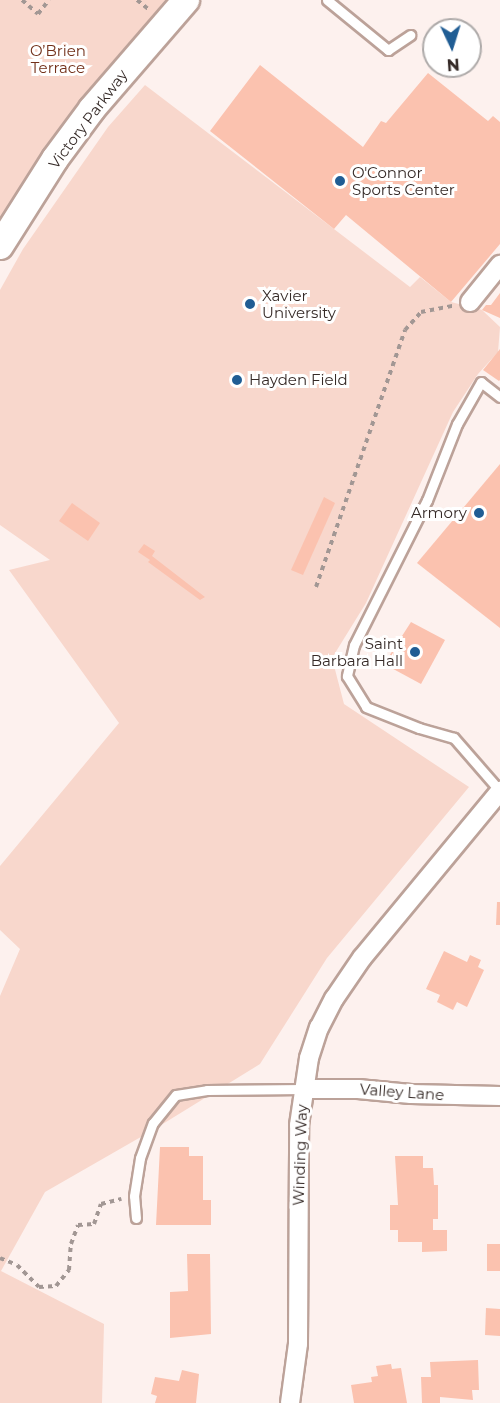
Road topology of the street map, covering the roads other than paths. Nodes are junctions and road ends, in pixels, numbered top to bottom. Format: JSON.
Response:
{"nodes":[{"id":1,"x":186,"y":0,"type":"edge"},
{"id":2,"x":327,"y":0,"type":"edge"},
{"id":3,"x":410,"y":34,"type":"dead end"},
{"id":4,"x":0,"y":246,"type":"edge"},
{"id":5,"x":500,"y":265,"type":"edge"},
{"id":6,"x":470,"y":302,"type":"road end"},
{"id":7,"x":500,"y":397,"type":"edge"},
{"id":8,"x":500,"y":791,"type":"edge"},
{"id":9,"x":304,"y":1089,"type":"junction"},
{"id":10,"x":500,"y":1096,"type":"edge"},
{"id":11,"x":136,"y":1218,"type":"dead end"},
{"id":12,"x":290,"y":1403,"type":"edge"}],
"edges":[{"from":1,"to":4,"type":"street","name":"Victory Parkway"},
{"from":2,"to":3,"type":"lane"},
{"from":5,"to":6,"type":"street"},
{"from":7,"to":8,"type":"lane"},
{"from":8,"to":9,"type":"street","name":"Winding Way"},
{"from":9,"to":10,"type":"street","name":"Valley Lane"},
{"from":9,"to":11,"type":"lane"},
{"from":9,"to":12,"type":"street","name":"Winding Way"}]}
